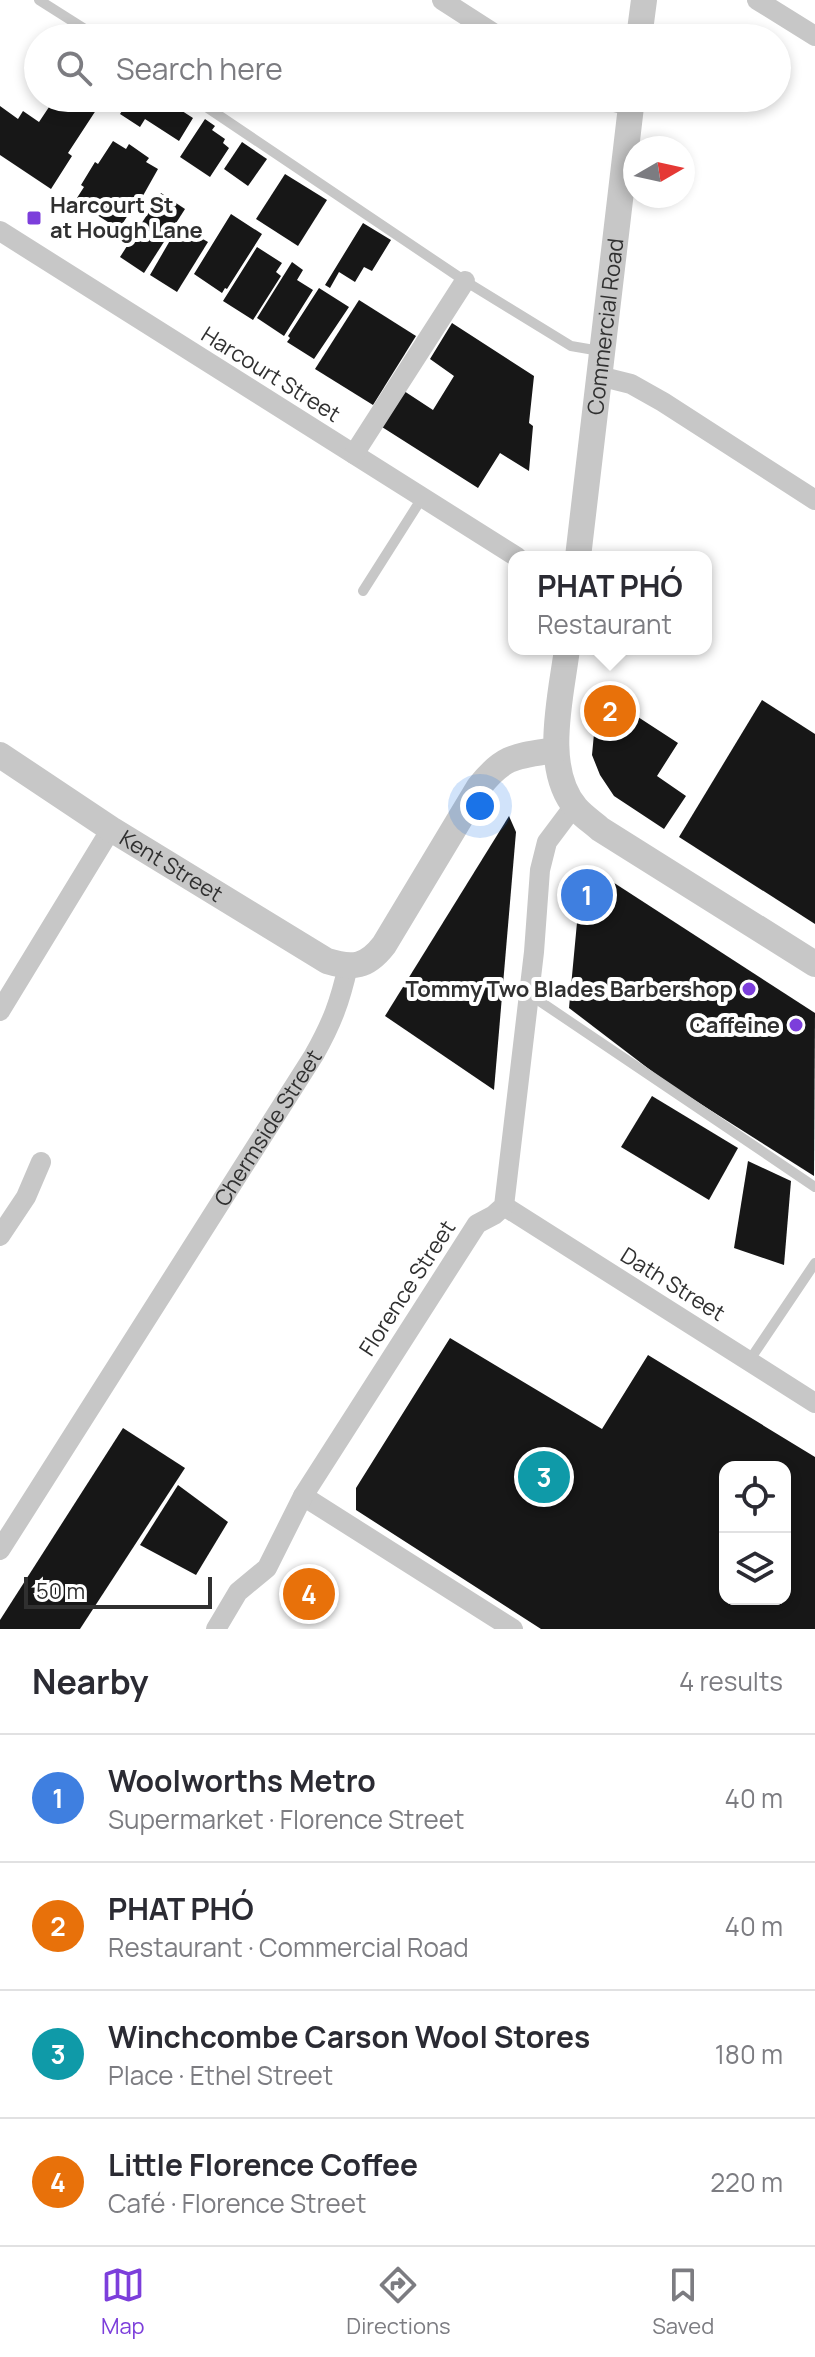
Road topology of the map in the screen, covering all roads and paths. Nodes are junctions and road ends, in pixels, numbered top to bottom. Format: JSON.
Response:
{"nodes":[{"id":1,"x":39,"y":0,"type":"edge"},
{"id":2,"x":442,"y":0,"type":"edge"},
{"id":3,"x":644,"y":0,"type":"edge"},
{"id":4,"x":757,"y":0,"type":"edge"},
{"id":5,"x":77,"y":24,"type":"edge"},
{"id":6,"x":479,"y":24,"type":"edge"},
{"id":7,"x":641,"y":24,"type":"edge"},
{"id":8,"x":815,"y":36,"type":"edge"},
{"id":9,"x":214,"y":112,"type":"edge"},
{"id":10,"x":630,"y":112,"type":"edge"},
{"id":11,"x":0,"y":231,"type":"edge"},
{"id":12,"x":465,"y":281,"type":"junction"},
{"id":13,"x":601,"y":364,"type":"junction"},
{"id":14,"x":354,"y":454,"type":"junction"},
{"id":15,"x":422,"y":498,"type":"junction"},
{"id":16,"x":815,"y":500,"type":"edge"},
{"id":17,"x":508,"y":551,"type":"edge"},
{"id":18,"x":579,"y":551,"type":"edge"},
{"id":19,"x":363,"y":591,"type":"dead end"},
{"id":20,"x":566,"y":655,"type":"edge"},
{"id":21,"x":555,"y":750,"type":"junction"},
{"id":22,"x":0,"y":755,"type":"edge"},
{"id":23,"x":574,"y":806,"type":"junction"},
{"id":24,"x":111,"y":829,"type":"junction"},
{"id":25,"x":815,"y":964,"type":"edge"},
{"id":26,"x":348,"y":966,"type":"junction"},
{"id":27,"x":529,"y":994,"type":"junction"},
{"id":28,"x":0,"y":1011,"type":"edge"},
{"id":29,"x":41,"y":1162,"type":"dead end"},
{"id":30,"x":815,"y":1187,"type":"edge"},
{"id":31,"x":504,"y":1206,"type":"junction"},
{"id":32,"x":0,"y":1236,"type":"edge"},
{"id":33,"x":815,"y":1263,"type":"edge"},
{"id":34,"x":749,"y":1361,"type":"junction"},
{"id":35,"x":815,"y":1403,"type":"edge"},
{"id":36,"x":303,"y":1496,"type":"junction"},
{"id":37,"x":0,"y":1550,"type":"edge"},
{"id":38,"x":216,"y":1629,"type":"edge"},
{"id":39,"x":513,"y":1629,"type":"edge"}],
"edges":[{"from":1,"to":5,"type":"lane"},
{"from":2,"to":6,"type":"street"},
{"from":3,"to":7,"type":"street"},
{"from":4,"to":8,"type":"street"},
{"from":9,"to":12,"type":"lane"},
{"from":10,"to":13,"type":"street","name":"Commercial Road"},
{"from":11,"to":14,"type":"street","name":"Harcourt Street"},
{"from":12,"to":13,"type":"lane"},
{"from":12,"to":14,"type":"street"},
{"from":13,"to":16,"type":"street"},
{"from":13,"to":18,"type":"street","name":"Commercial Road"},
{"from":14,"to":15,"type":"street","name":"Harcourt Street"},
{"from":15,"to":17,"type":"street","name":"Harcourt Street"},
{"from":15,"to":19,"type":"lane"},
{"from":20,"to":21,"type":"street"},
{"from":21,"to":23,"type":"street"},
{"from":21,"to":26,"type":"street"},
{"from":22,"to":24,"type":"street","name":"Kent Street"},
{"from":23,"to":25,"type":"street"},
{"from":23,"to":27,"type":"street"},
{"from":24,"to":26,"type":"street","name":"Kent Street"},
{"from":24,"to":28,"type":"street"},
{"from":26,"to":37,"type":"street","name":"Chermside Street"},
{"from":27,"to":30,"type":"lane"},
{"from":27,"to":31,"type":"street"},
{"from":29,"to":32,"type":"street"},
{"from":31,"to":34,"type":"street","name":"Dath Street"},
{"from":31,"to":36,"type":"street","name":"Florence Street"},
{"from":33,"to":34,"type":"lane"},
{"from":34,"to":35,"type":"street","name":"Dath Street"},
{"from":36,"to":38,"type":"street","name":"Florence Street"},
{"from":36,"to":39,"type":"street"}]}
